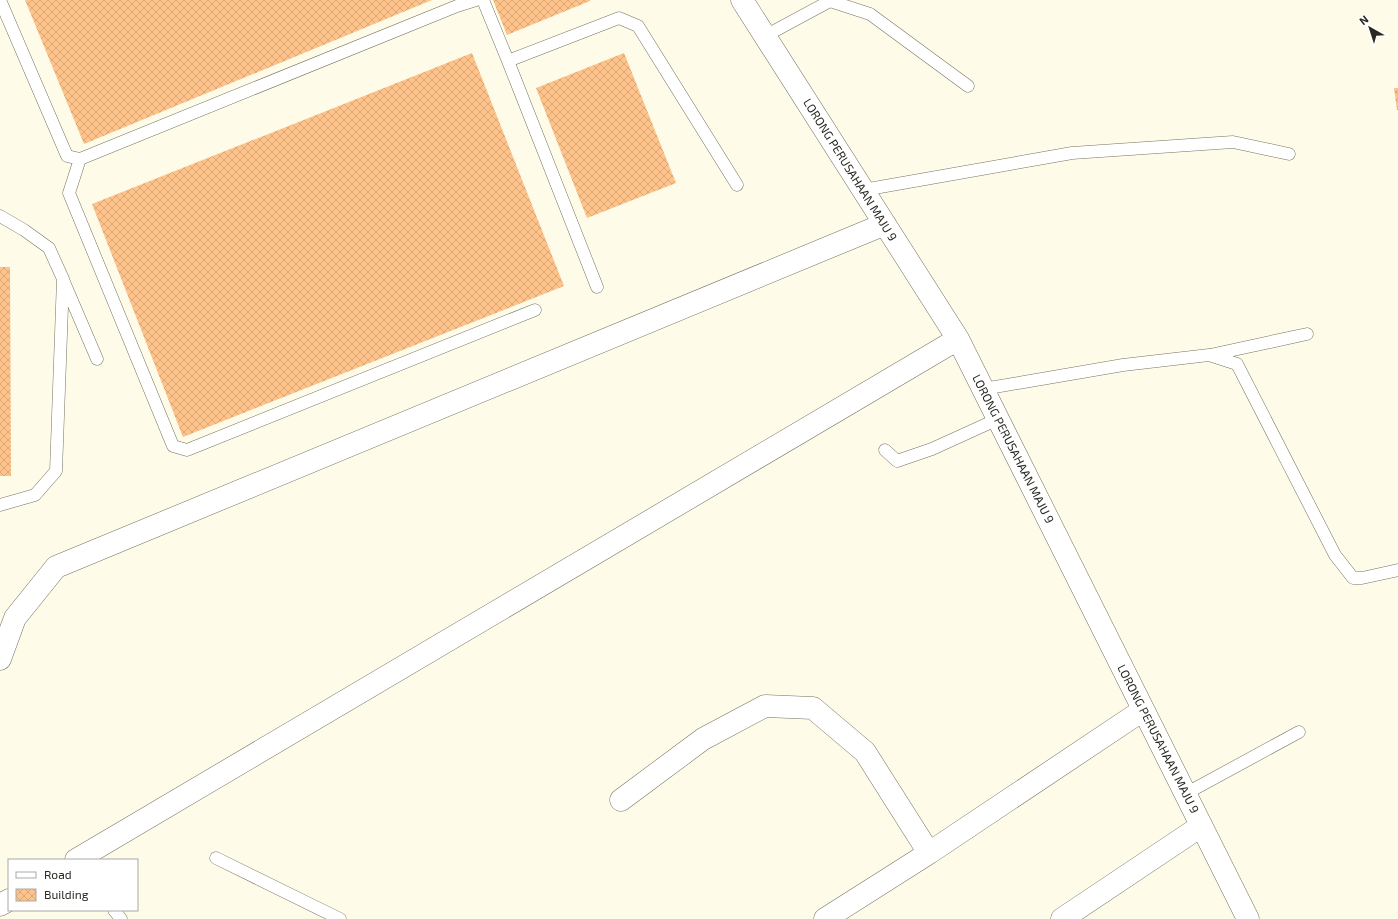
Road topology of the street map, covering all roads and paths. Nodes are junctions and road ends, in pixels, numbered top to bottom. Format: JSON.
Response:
{"nodes":[{"id":1,"x":0,"y":0,"type":"edge"},
{"id":2,"x":476,"y":0,"type":"edge"},
{"id":3,"x":483,"y":0,"type":"edge"},
{"id":4,"x":742,"y":0,"type":"edge"},
{"id":5,"x":765,"y":36,"type":"junction"},
{"id":6,"x":508,"y":60,"type":"junction"},
{"id":7,"x":968,"y":86,"type":"dead end"},
{"id":8,"x":1289,"y":154,"type":"dead end"},
{"id":9,"x":80,"y":159,"type":"junction"},
{"id":10,"x":737,"y":185,"type":"dead end"},
{"id":11,"x":863,"y":190,"type":"junction"},
{"id":12,"x":0,"y":216,"type":"edge"},
{"id":13,"x":885,"y":224,"type":"junction"},
{"id":14,"x":63,"y":279,"type":"junction"},
{"id":15,"x":597,"y":287,"type":"dead end"},
{"id":16,"x":535,"y":310,"type":"dead end"},
{"id":17,"x":1307,"y":334,"type":"dead end"},
{"id":18,"x":958,"y":339,"type":"junction"},
{"id":19,"x":1209,"y":355,"type":"junction"},
{"id":20,"x":97,"y":359,"type":"dead end"},
{"id":21,"x":983,"y":389,"type":"junction"},
{"id":22,"x":998,"y":419,"type":"junction"},
{"id":23,"x":885,"y":450,"type":"dead end"},
{"id":24,"x":0,"y":505,"type":"edge"},
{"id":25,"x":1398,"y":570,"type":"edge"},
{"id":26,"x":0,"y":659,"type":"edge"},
{"id":27,"x":1143,"y":710,"type":"junction"},
{"id":28,"x":1299,"y":732,"type":"dead end"},
{"id":29,"x":1185,"y":794,"type":"junction"},
{"id":30,"x":620,"y":800,"type":"dead end"},
{"id":31,"x":1201,"y":826,"type":"junction"},
{"id":32,"x":929,"y":853,"type":"junction"},
{"id":33,"x":216,"y":858,"type":"dead end"},
{"id":34,"x":78,"y":859,"type":"edge"},
{"id":35,"x":115,"y":911,"type":"edge"},
{"id":36,"x":121,"y":919,"type":"edge"},
{"id":37,"x":340,"y":919,"type":"edge"},
{"id":38,"x":825,"y":919,"type":"edge"},
{"id":39,"x":1062,"y":919,"type":"edge"},
{"id":40,"x":1248,"y":919,"type":"edge"}],
"edges":[{"from":1,"to":9,"type":"lane"},
{"from":2,"to":9,"type":"lane"},
{"from":3,"to":6,"type":"lane"},
{"from":4,"to":5,"type":"street","name":"LORONG PERUSAHAAN MAJU 9"},
{"from":5,"to":7,"type":"lane"},
{"from":5,"to":11,"type":"street","name":"LORONG PERUSAHAAN MAJU 9"},
{"from":6,"to":10,"type":"lane"},
{"from":6,"to":15,"type":"lane"},
{"from":8,"to":11,"type":"lane"},
{"from":9,"to":16,"type":"lane"},
{"from":11,"to":13,"type":"street","name":"LORONG PERUSAHAAN MAJU 9"},
{"from":12,"to":14,"type":"lane"},
{"from":13,"to":18,"type":"street","name":"LORONG PERUSAHAAN MAJU 9"},
{"from":13,"to":26,"type":"street"},
{"from":14,"to":20,"type":"lane"},
{"from":14,"to":24,"type":"lane"},
{"from":17,"to":19,"type":"lane"},
{"from":18,"to":21,"type":"street","name":"LORONG PERUSAHAAN MAJU 9"},
{"from":18,"to":34,"type":"street"},
{"from":19,"to":21,"type":"lane"},
{"from":19,"to":25,"type":"lane"},
{"from":21,"to":22,"type":"street","name":"LORONG PERUSAHAAN MAJU 9"},
{"from":22,"to":23,"type":"lane"},
{"from":22,"to":27,"type":"street","name":"LORONG PERUSAHAAN MAJU 9"},
{"from":27,"to":29,"type":"street","name":"LORONG PERUSAHAAN MAJU 9"},
{"from":27,"to":32,"type":"street"},
{"from":28,"to":29,"type":"lane"},
{"from":29,"to":31,"type":"street","name":"LORONG PERUSAHAAN MAJU 9"},
{"from":30,"to":32,"type":"street"},
{"from":31,"to":39,"type":"street"},
{"from":31,"to":40,"type":"street","name":"LORONG PERUSAHAAN MAJU 9"},
{"from":32,"to":38,"type":"street"},
{"from":33,"to":37,"type":"lane"},
{"from":35,"to":36,"type":"lane"}]}
